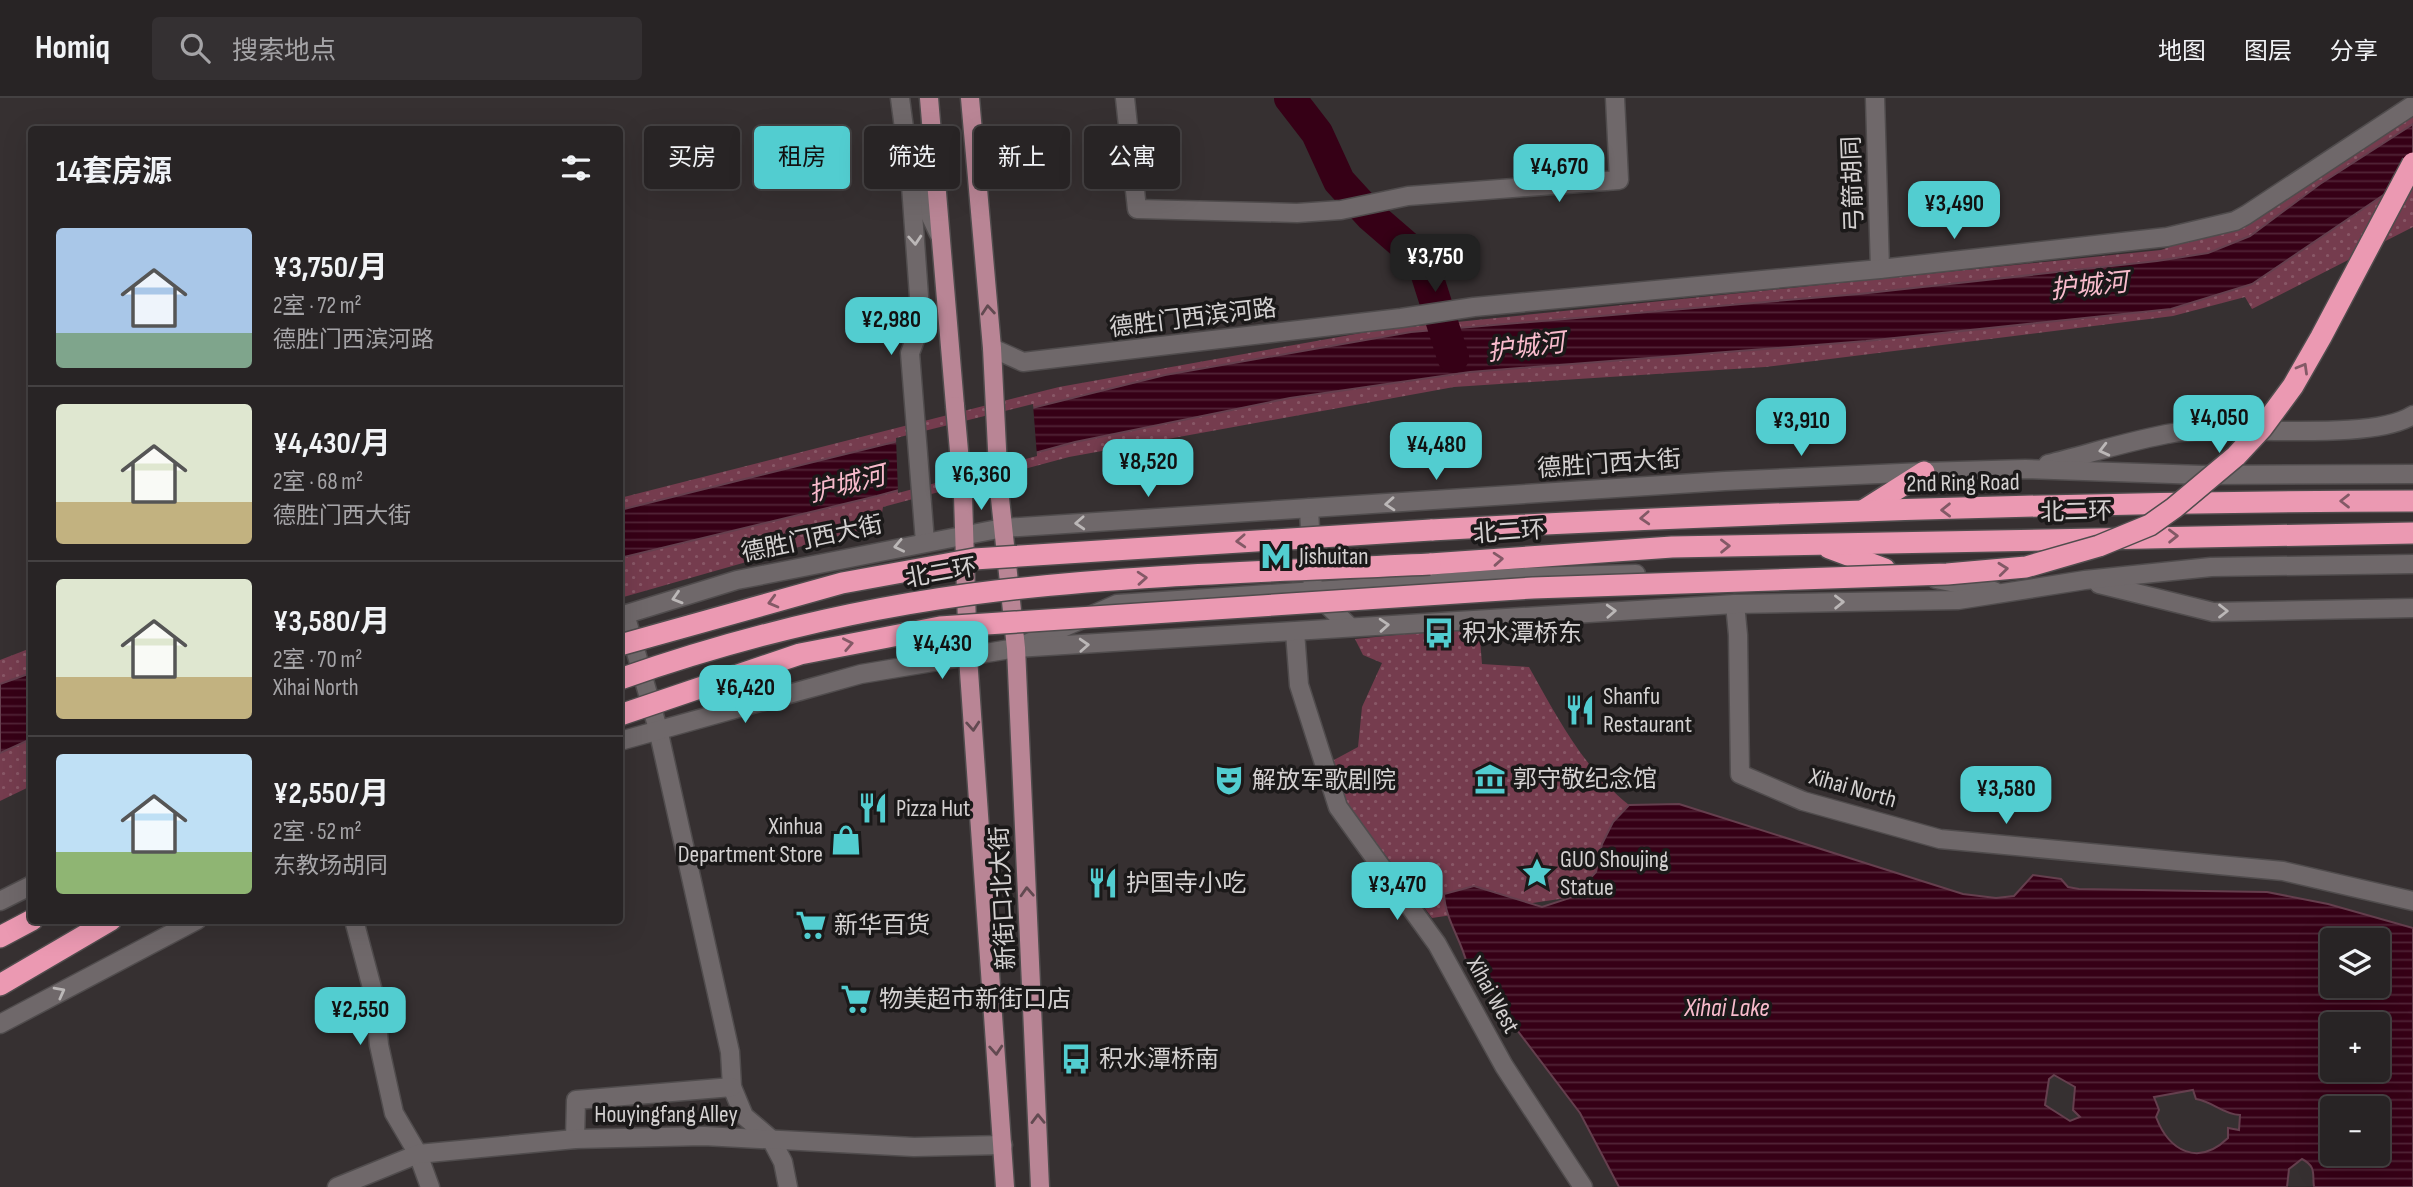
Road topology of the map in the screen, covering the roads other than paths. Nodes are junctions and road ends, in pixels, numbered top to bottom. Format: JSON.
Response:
{"nodes":[{"id":1,"x":901,"y":98,"type":"edge"},
{"id":2,"x":929,"y":98,"type":"edge"},
{"id":3,"x":970,"y":98,"type":"edge"},
{"id":4,"x":1125,"y":98,"type":"edge"},
{"id":5,"x":1615,"y":98,"type":"edge"},
{"id":6,"x":1875,"y":98,"type":"edge"},
{"id":7,"x":2413,"y":105,"type":"edge"},
{"id":8,"x":904,"y":126,"type":"edge"},
{"id":9,"x":2413,"y":163,"type":"edge"},
{"id":10,"x":911,"y":189,"type":"edge"},
{"id":11,"x":918,"y":189,"type":"edge"},
{"id":12,"x":943,"y":242,"type":"junction"},
{"id":13,"x":1880,"y":269,"type":"junction"},
{"id":14,"x":992,"y":348,"type":"junction"},
{"id":15,"x":2413,"y":415,"type":"edge"},
{"id":16,"x":2366,"y":428,"type":"junction"},
{"id":17,"x":2413,"y":428,"type":"edge"},
{"id":18,"x":2025,"y":469,"type":"junction"},
{"id":19,"x":1924,"y":472,"type":"junction"},
{"id":20,"x":2413,"y":474,"type":"edge"},
{"id":21,"x":2413,"y":501,"type":"edge"},
{"id":22,"x":1309,"y":508,"type":"junction"},
{"id":23,"x":1863,"y":511,"type":"junction"},
{"id":24,"x":1003,"y":528,"type":"junction"},
{"id":25,"x":1431,"y":530,"type":"joint"},
{"id":26,"x":2413,"y":533,"type":"edge"},
{"id":27,"x":966,"y":535,"type":"junction"},
{"id":28,"x":925,"y":542,"type":"junction"},
{"id":29,"x":1818,"y":544,"type":"junction"},
{"id":30,"x":2413,"y":564,"type":"edge"},
{"id":31,"x":1885,"y":569,"type":"junction"},
{"id":32,"x":2085,"y":580,"type":"junction"},
{"id":33,"x":1314,"y":591,"type":"junction"},
{"id":34,"x":2009,"y":595,"type":"junction"},
{"id":35,"x":1735,"y":604,"type":"junction"},
{"id":36,"x":2413,"y":608,"type":"edge"},
{"id":37,"x":623,"y":615,"type":"edge"},
{"id":38,"x":623,"y":618,"type":"edge"},
{"id":39,"x":1350,"y":627,"type":"junction"},
{"id":40,"x":1295,"y":632,"type":"junction"},
{"id":41,"x":623,"y":644,"type":"edge"},
{"id":42,"x":1016,"y":648,"type":"junction"},
{"id":43,"x":968,"y":657,"type":"junction"},
{"id":44,"x":623,"y":678,"type":"edge"},
{"id":45,"x":623,"y":714,"type":"edge"},
{"id":46,"x":658,"y":729,"type":"junction"},
{"id":47,"x":623,"y":740,"type":"edge"},
{"id":48,"x":28,"y":887,"type":"edge"},
{"id":49,"x":0,"y":901,"type":"edge"},
{"id":50,"x":2413,"y":901,"type":"edge"},
{"id":51,"x":28,"y":922,"type":"edge"},
{"id":52,"x":104,"y":924,"type":"edge"},
{"id":53,"x":189,"y":924,"type":"edge"},
{"id":54,"x":355,"y":924,"type":"edge"},
{"id":55,"x":0,"y":937,"type":"edge"},
{"id":56,"x":0,"y":985,"type":"edge"},
{"id":57,"x":0,"y":1024,"type":"edge"},
{"id":58,"x":732,"y":1087,"type":"junction"},
{"id":59,"x":575,"y":1139,"type":"junction"},
{"id":60,"x":771,"y":1139,"type":"junction"},
{"id":61,"x":1003,"y":1145,"type":"junction"},
{"id":62,"x":418,"y":1154,"type":"junction"},
{"id":63,"x":337,"y":1187,"type":"edge"},
{"id":64,"x":417,"y":1187,"type":"edge"},
{"id":65,"x":430,"y":1187,"type":"edge"},
{"id":66,"x":788,"y":1187,"type":"edge"},
{"id":67,"x":1004,"y":1187,"type":"edge"},
{"id":68,"x":1040,"y":1187,"type":"edge"},
{"id":69,"x":1583,"y":1187,"type":"edge"}],
"edges":[{"from":1,"to":8,"type":"street"},
{"from":2,"to":12,"type":"main road","name":"新街口北大街"},
{"from":14,"to":3,"type":"main road","name":"新街口北大街","one_way":true},
{"from":4,"to":5,"type":"street"},
{"from":6,"to":13,"type":"street","name":"弓箭胡同"},
{"from":7,"to":13,"type":"street","name":"德胜门西滨河路"},
{"from":45,"to":9,"type":"highway","one_way":true,"bridge":true},
{"from":10,"to":28,"type":"street","one_way":true},
{"from":11,"to":12,"type":"street"},
{"from":12,"to":27,"type":"main road","name":"新街口北大街","bridge":true},
{"from":13,"to":14,"type":"street","name":"德胜门西滨河路"},
{"from":14,"to":24,"type":"main road","name":"新街口北大街"},
{"from":15,"to":16,"type":"street"},
{"from":16,"to":17,"type":"street"},
{"from":16,"to":18,"type":"street","one_way":true},
{"from":18,"to":19,"type":"street","name":"德胜门西大街"},
{"from":18,"to":20,"type":"street"},
{"from":19,"to":22,"type":"street","name":"德胜门西大街","one_way":true},
{"from":19,"to":23,"type":"highway"},
{"from":21,"to":23,"type":"highway","name":"2nd Ring Road","one_way":true},
{"from":22,"to":24,"type":"street","name":"德胜门西大街","one_way":true},
{"from":22,"to":33,"type":"street"},
{"from":23,"to":25,"type":"highway","name":"2nd Ring Road","one_way":true},
{"from":24,"to":27,"type":"street","name":"德胜门西大街"},
{"from":24,"to":42,"type":"main road","name":"新街口北大街"},
{"from":25,"to":41,"type":"highway","name":"北二环","one_way":true,"bridge":true},
{"from":29,"to":26,"type":"highway","name":"北二环","one_way":true},
{"from":27,"to":28,"type":"street","name":"德胜门西大街"},
{"from":27,"to":43,"type":"main road","name":"新街口北大街"},
{"from":28,"to":37,"type":"street","name":"德胜门西大街","one_way":true},
{"from":29,"to":31,"type":"highway"},
{"from":44,"to":29,"type":"highway","name":"北二环","one_way":true,"bridge":true},
{"from":30,"to":32,"type":"street"},
{"from":31,"to":33,"type":"street"},
{"from":31,"to":34,"type":"street"},
{"from":32,"to":34,"type":"street"},
{"from":32,"to":36,"type":"street","one_way":true},
{"from":33,"to":39,"type":"street"},
{"from":33,"to":42,"type":"street"},
{"from":35,"to":34,"type":"street","one_way":true},
{"from":39,"to":35,"type":"street","one_way":true},
{"from":35,"to":50,"type":"street","name":"Xihai North"},
{"from":38,"to":46,"type":"street"},
{"from":39,"to":40,"type":"street"},
{"from":42,"to":40,"type":"street","one_way":true},
{"from":40,"to":69,"type":"street","name":"Xihai West"},
{"from":42,"to":43,"type":"street"},
{"from":68,"to":42,"type":"main road","name":"新街口北大街","one_way":true},
{"from":43,"to":46,"type":"street"},
{"from":43,"to":61,"type":"main road","name":"新街口北大街","one_way":true},
{"from":46,"to":47,"type":"street"},
{"from":46,"to":58,"type":"street"},
{"from":48,"to":49,"type":"street"},
{"from":51,"to":55,"type":"highway"},
{"from":52,"to":56,"type":"highway"},
{"from":57,"to":53,"type":"street","one_way":true},
{"from":54,"to":62,"type":"street"},
{"from":58,"to":59,"type":"street"},
{"from":58,"to":60,"type":"street"},
{"from":59,"to":60,"type":"street","name":"Houyingfang Alley"},
{"from":59,"to":62,"type":"street","name":"Houyingfang Alley"},
{"from":60,"to":61,"type":"street","name":"Houyingfang Alley"},
{"from":60,"to":66,"type":"street"},
{"from":61,"to":67,"type":"main road","name":"新街口北大街"},
{"from":62,"to":63,"type":"street","name":"Houyingfang Alley"},
{"from":62,"to":64,"type":"street"},
{"from":62,"to":65,"type":"street"}]}
